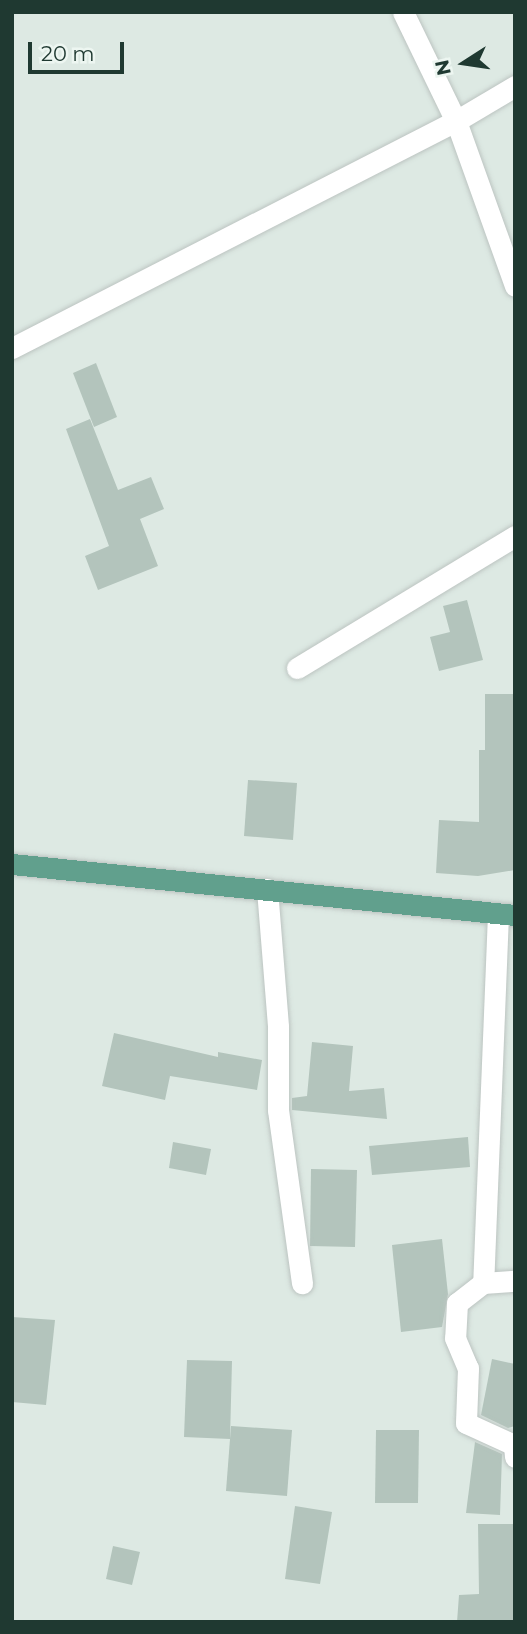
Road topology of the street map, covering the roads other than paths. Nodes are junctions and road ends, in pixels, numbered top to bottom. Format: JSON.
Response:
{"nodes":[{"id":1,"x":403,"y":12,"type":"edge"},
{"id":2,"x":515,"y":86,"type":"edge"},
{"id":3,"x":456,"y":121,"type":"junction"},
{"id":4,"x":515,"y":286,"type":"edge"},
{"id":5,"x":12,"y":348,"type":"edge"},
{"id":6,"x":515,"y":536,"type":"edge"},
{"id":7,"x":297,"y":667,"type":"dead end"},
{"id":8,"x":12,"y":864,"type":"edge"},
{"id":9,"x":267,"y":889,"type":"junction"},
{"id":10,"x":506,"y":915,"type":"edge"},
{"id":11,"x":515,"y":1281,"type":"edge"},
{"id":12,"x":302,"y":1283,"type":"dead end"},
{"id":13,"x":484,"y":1283,"type":"junction"},
{"id":14,"x":515,"y":1457,"type":"edge"}],
"edges":[{"from":1,"to":3,"type":"street"},
{"from":2,"to":3,"type":"street"},
{"from":3,"to":4,"type":"street"},
{"from":3,"to":5,"type":"street"},
{"from":6,"to":7,"type":"street"},
{"from":8,"to":9,"type":"main road"},
{"from":9,"to":10,"type":"main road"},
{"from":9,"to":12,"type":"street"},
{"from":10,"to":13,"type":"street"},
{"from":11,"to":13,"type":"street"},
{"from":13,"to":14,"type":"street"}]}
